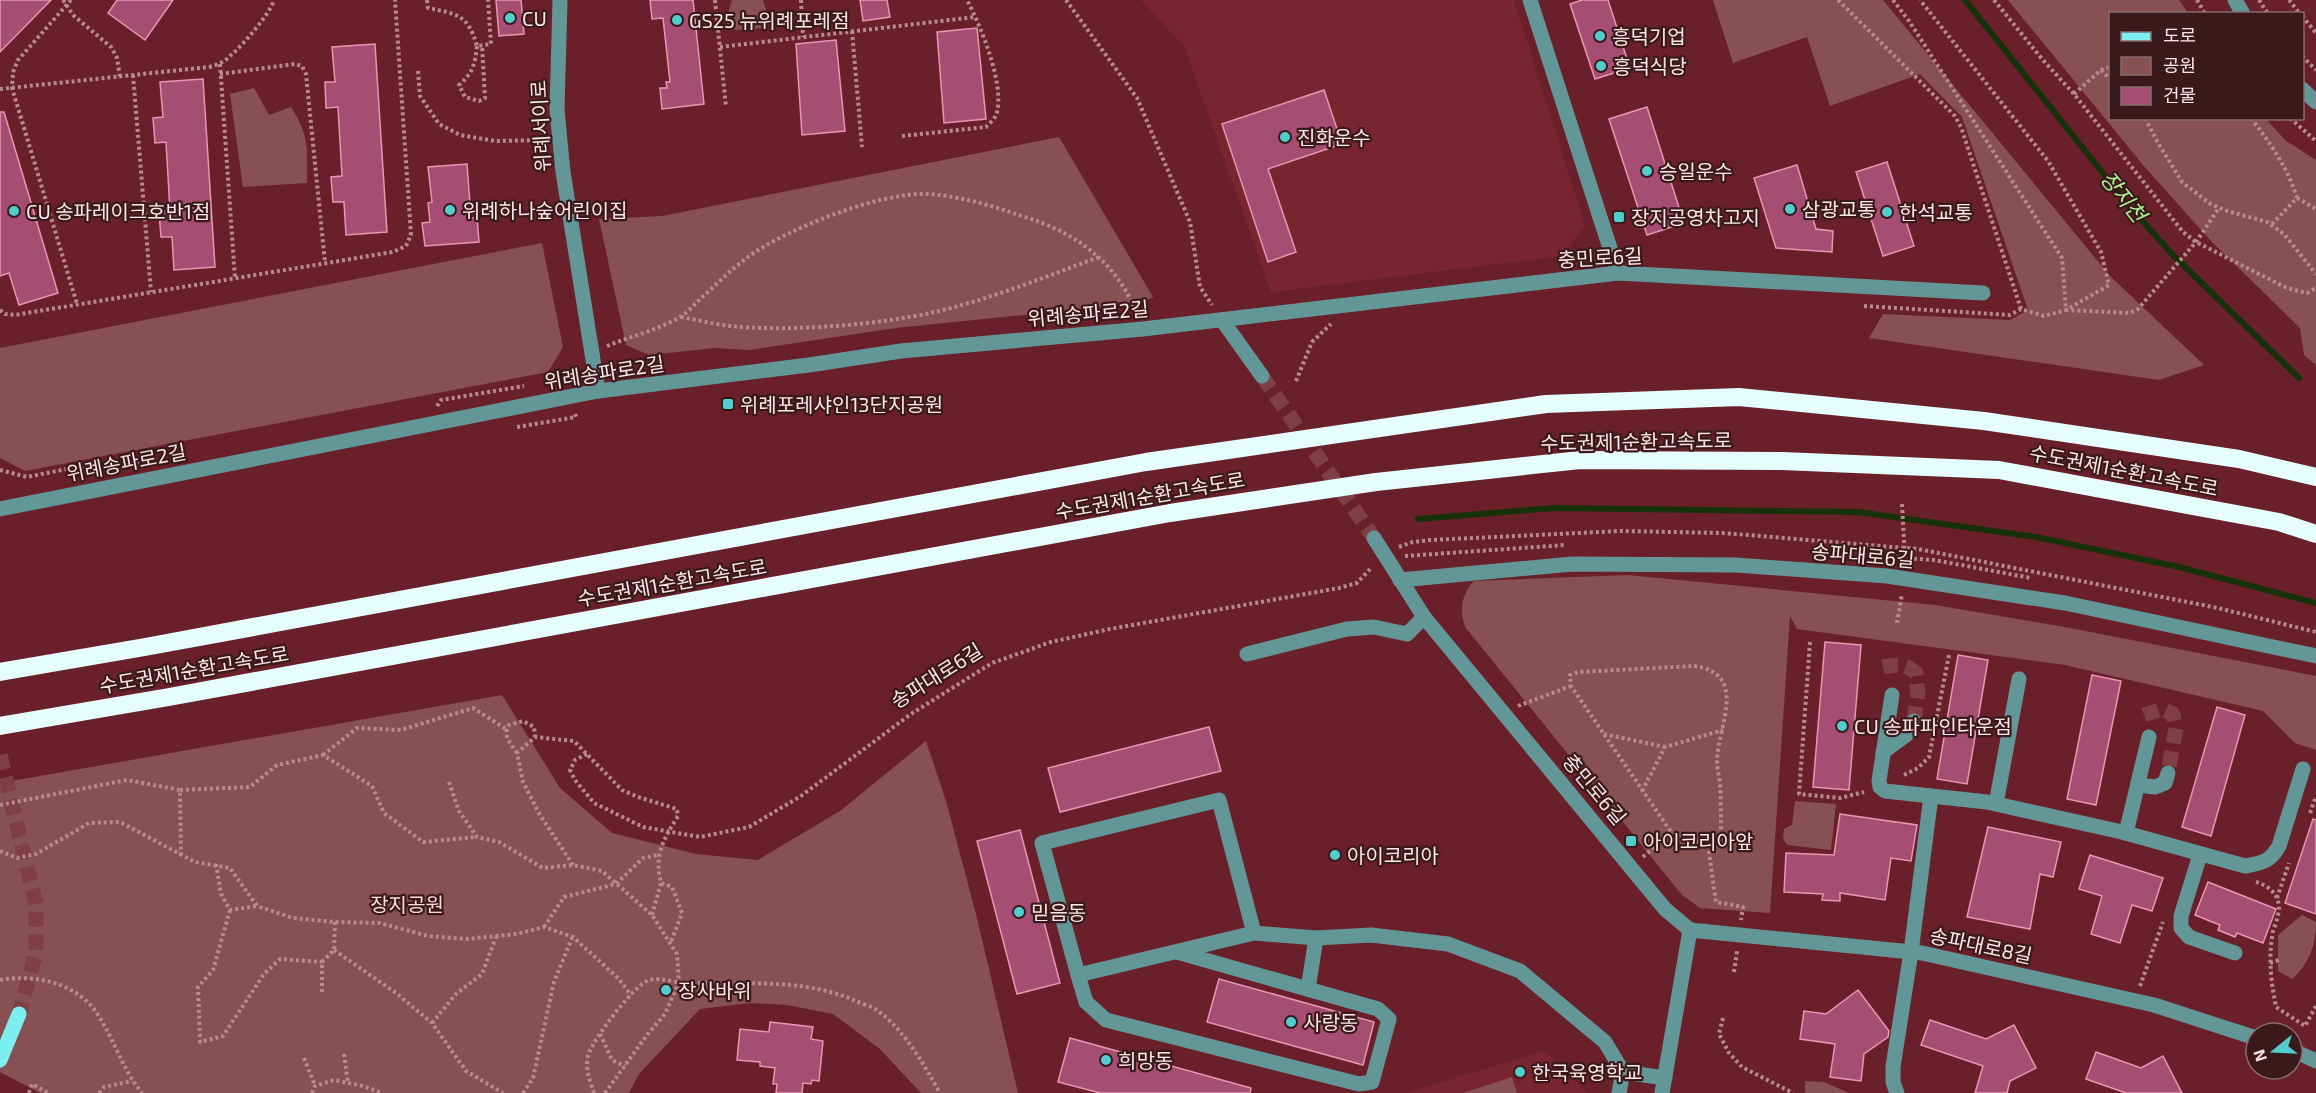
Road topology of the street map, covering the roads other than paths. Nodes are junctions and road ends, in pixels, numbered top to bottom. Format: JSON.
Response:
{"nodes":[{"id":1,"x":560,"y":0,"type":"edge"},
{"id":2,"x":1530,"y":0,"type":"edge"},
{"id":3,"x":2304,"y":91,"type":"edge"},
{"id":4,"x":2316,"y":102,"type":"edge"},
{"id":5,"x":1618,"y":273,"type":"junction"},
{"id":6,"x":1983,"y":293,"type":"dead end"},
{"id":7,"x":1222,"y":320,"type":"junction"},
{"id":8,"x":1262,"y":376,"type":"tunnel mouth"},
{"id":9,"x":598,"y":391,"type":"junction"},
{"id":10,"x":2316,"y":477,"type":"edge"},
{"id":11,"x":0,"y":509,"type":"edge"},
{"id":12,"x":2316,"y":534,"type":"edge"},
{"id":13,"x":1374,"y":538,"type":"tunnel mouth"},
{"id":14,"x":1400,"y":580,"type":"junction"},
{"id":15,"x":1424,"y":617,"type":"junction"},
{"id":16,"x":1248,"y":654,"type":"dead end"},
{"id":17,"x":2316,"y":656,"type":"edge"},
{"id":18,"x":0,"y":672,"type":"edge"},
{"id":19,"x":2019,"y":679,"type":"dead end"},
{"id":20,"x":1892,"y":695,"type":"dead end"},
{"id":21,"x":1914,"y":721,"type":"tunnel mouth"},
{"id":22,"x":0,"y":726,"type":"edge"},
{"id":23,"x":2149,"y":737,"type":"dead end"},
{"id":24,"x":1883,"y":752,"type":"junction"},
{"id":25,"x":2303,"y":769,"type":"dead end"},
{"id":26,"x":2168,"y":773,"type":"dead end"},
{"id":27,"x":2138,"y":785,"type":"junction"},
{"id":28,"x":1931,"y":796,"type":"junction"},
{"id":29,"x":1996,"y":804,"type":"junction"},
{"id":30,"x":2126,"y":833,"type":"junction"},
{"id":31,"x":2200,"y":855,"type":"junction"},
{"id":32,"x":1690,"y":930,"type":"junction"},
{"id":33,"x":1254,"y":933,"type":"junction"},
{"id":34,"x":1316,"y":938,"type":"junction"},
{"id":35,"x":1177,"y":951,"type":"junction"},
{"id":36,"x":1911,"y":952,"type":"junction"},
{"id":37,"x":2235,"y":953,"type":"dead end"},
{"id":38,"x":1078,"y":975,"type":"junction"},
{"id":39,"x":1308,"y":989,"type":"junction"},
{"id":40,"x":19,"y":1014,"type":"tunnel mouth"},
{"id":41,"x":2244,"y":1034,"type":"edge"},
{"id":42,"x":0,"y":1060,"type":"edge"},
{"id":43,"x":1623,"y":1072,"type":"junction"},
{"id":44,"x":1664,"y":1086,"type":"edge"},
{"id":45,"x":1619,"y":1093,"type":"edge"},
{"id":46,"x":1897,"y":1093,"type":"edge"}],
"edges":[{"from":1,"to":9,"type":"street","name":"위례서이로"},
{"from":2,"to":5,"type":"street"},
{"from":3,"to":4,"type":"street"},
{"from":5,"to":6,"type":"street","name":"충민로6길"},
{"from":5,"to":7,"type":"street","name":"충민로6길"},
{"from":7,"to":8,"type":"street"},
{"from":7,"to":9,"type":"street","name":"위례송파로2길"},
{"from":9,"to":11,"type":"street","name":"위례송파로2길"},
{"from":10,"to":18,"type":"highway","name":"수도권제1순환고속도로"},
{"from":12,"to":22,"type":"highway","name":"수도권제1순환고속도로"},
{"from":13,"to":14,"type":"street","name":"충민로6길"},
{"from":14,"to":15,"type":"street","name":"충민로6길"},
{"from":14,"to":17,"type":"street","name":"송파대로6길"},
{"from":15,"to":16,"type":"street"},
{"from":15,"to":32,"type":"street","name":"충민로6길"},
{"from":19,"to":29,"type":"street"},
{"from":20,"to":24,"type":"street"},
{"from":21,"to":24,"type":"street"},
{"from":23,"to":27,"type":"street"},
{"from":24,"to":28,"type":"street"},
{"from":25,"to":31,"type":"street"},
{"from":26,"to":27,"type":"street"},
{"from":27,"to":30,"type":"street"},
{"from":28,"to":29,"type":"street"},
{"from":28,"to":36,"type":"street"},
{"from":29,"to":30,"type":"street"},
{"from":30,"to":31,"type":"street"},
{"from":31,"to":37,"type":"street"},
{"from":32,"to":36,"type":"street","name":"송파대로8길"},
{"from":32,"to":44,"type":"street"},
{"from":33,"to":34,"type":"street"},
{"from":33,"to":35,"type":"street"},
{"from":33,"to":38,"type":"street"},
{"from":34,"to":39,"type":"street"},
{"from":34,"to":43,"type":"street"},
{"from":35,"to":38,"type":"street"},
{"from":35,"to":39,"type":"street"},
{"from":36,"to":41,"type":"street","name":"송파대로8길"},
{"from":36,"to":46,"type":"street"},
{"from":38,"to":39,"type":"street"},
{"from":40,"to":42,"type":"main road"},
{"from":43,"to":44,"type":"street"},
{"from":43,"to":45,"type":"street"}]}
